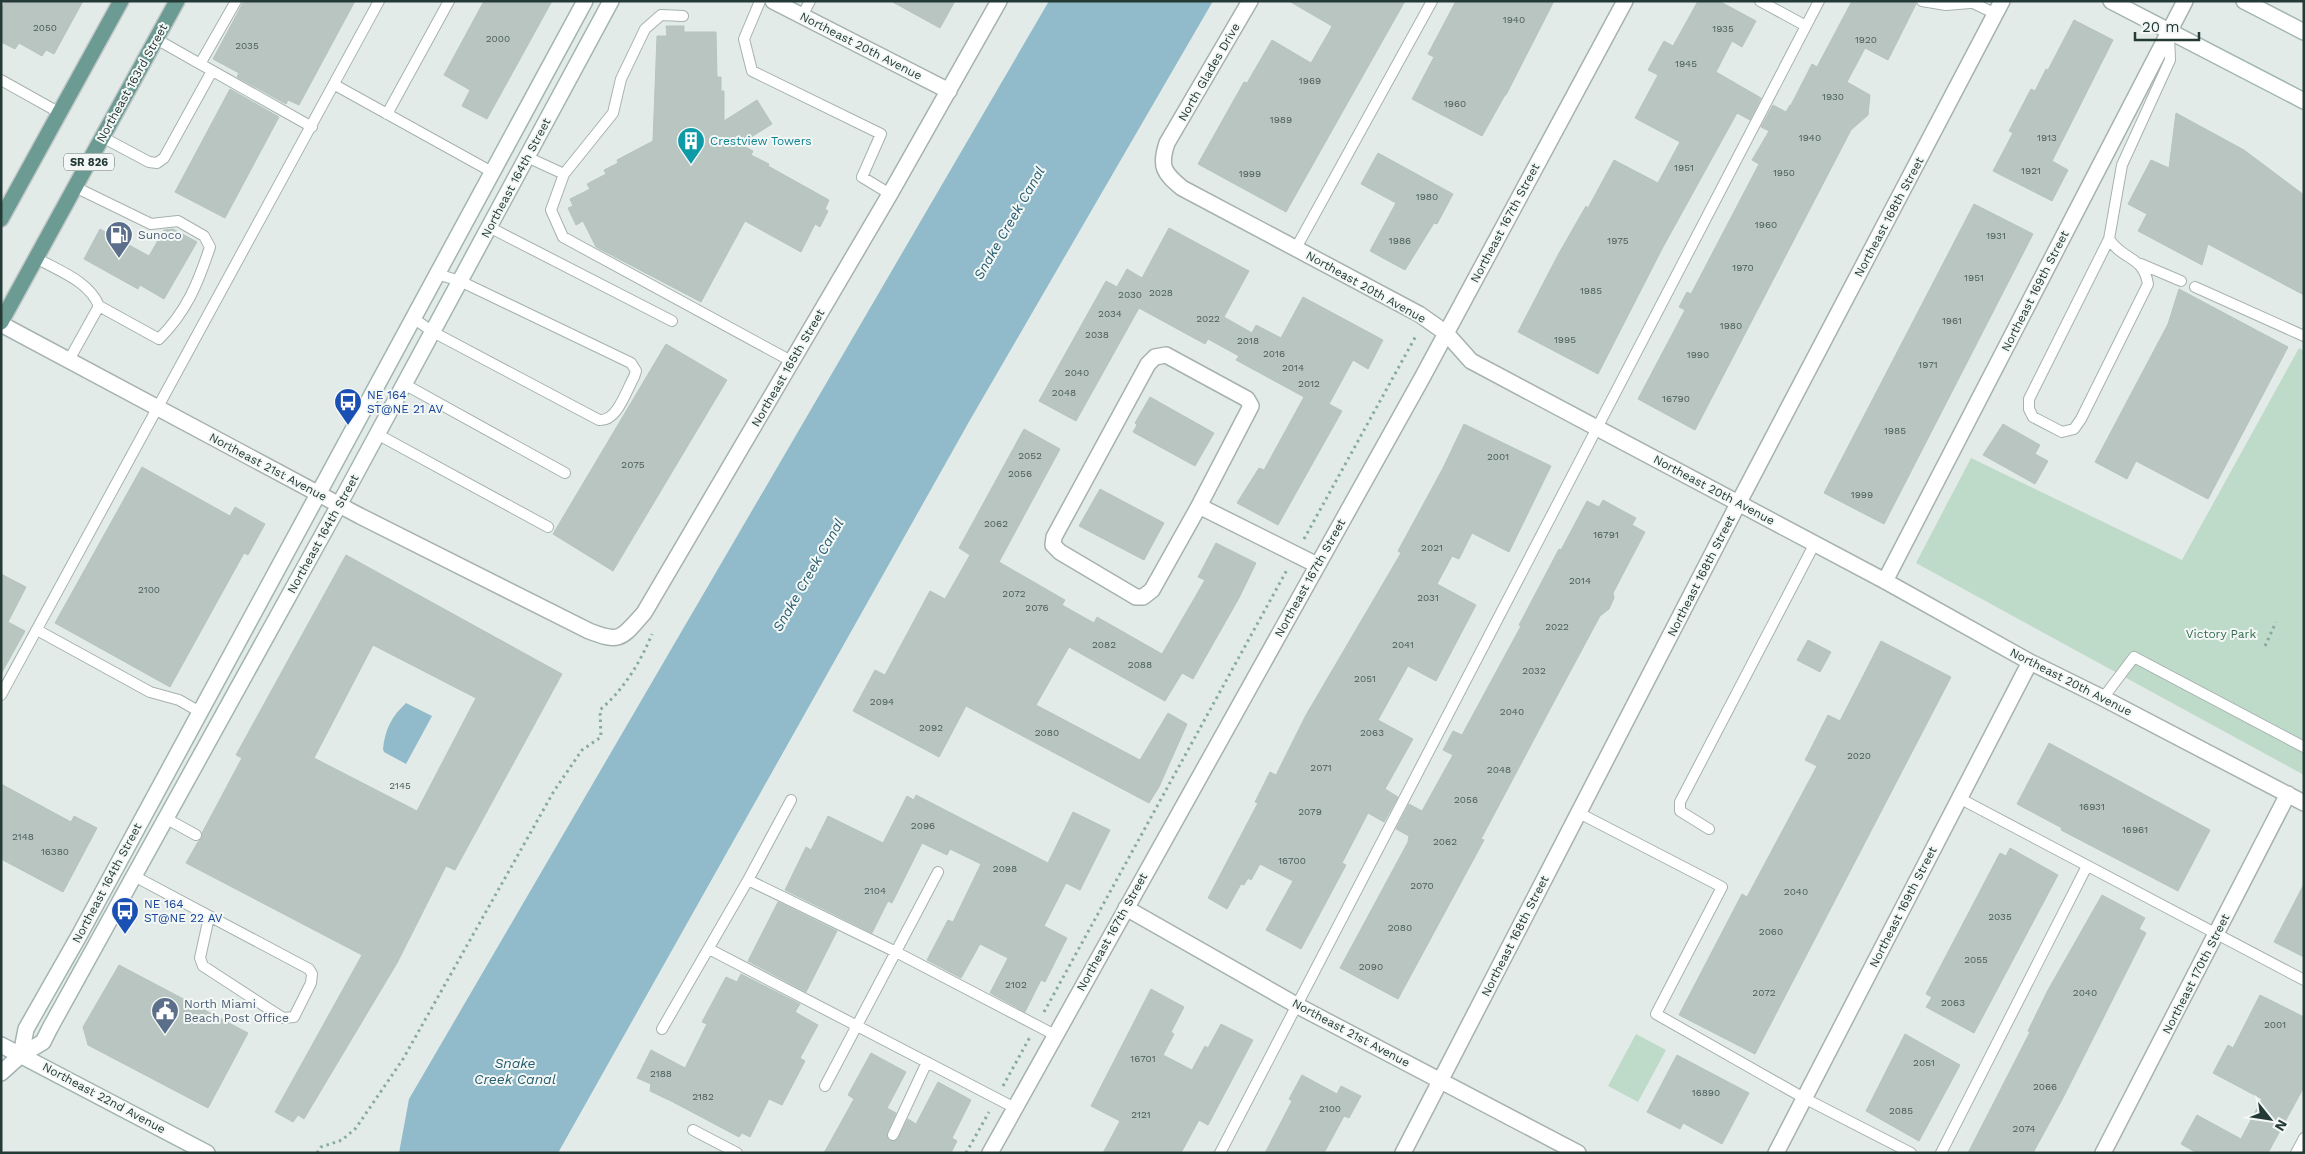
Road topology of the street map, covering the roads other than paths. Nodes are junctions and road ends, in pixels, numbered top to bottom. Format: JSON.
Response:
{"nodes":[{"id":1,"x":121,"y":1,"type":"edge"},
{"id":2,"x":177,"y":1,"type":"edge"},
{"id":3,"x":236,"y":1,"type":"edge"},
{"id":4,"x":379,"y":1,"type":"edge"},
{"id":5,"x":450,"y":1,"type":"edge"},
{"id":6,"x":584,"y":1,"type":"edge"},
{"id":7,"x":611,"y":1,"type":"edge"},
{"id":8,"x":760,"y":1,"type":"edge"},
{"id":9,"x":773,"y":1,"type":"edge"},
{"id":10,"x":810,"y":1,"type":"edge"},
{"id":11,"x":999,"y":1,"type":"edge"},
{"id":12,"x":1250,"y":1,"type":"edge"},
{"id":13,"x":1432,"y":1,"type":"edge"},
{"id":14,"x":1625,"y":1,"type":"edge"},
{"id":15,"x":1760,"y":1,"type":"edge"},
{"id":16,"x":1819,"y":1,"type":"edge"},
{"id":17,"x":1922,"y":1,"type":"edge"},
{"id":18,"x":2111,"y":1,"type":"edge"},
{"id":19,"x":2185,"y":1,"type":"edge"},
{"id":20,"x":2244,"y":1,"type":"edge"},
{"id":21,"x":1970,"y":2,"type":"edge"},
{"id":22,"x":1999,"y":7,"type":"edge"},
{"id":23,"x":683,"y":16,"type":"dead end"},
{"id":24,"x":802,"y":16,"type":"junction"},
{"id":25,"x":1806,"y":26,"type":"junction"},
{"id":26,"x":2169,"y":31,"type":"junction"},
{"id":27,"x":2304,"y":32,"type":"edge"},
{"id":28,"x":156,"y":39,"type":"junction"},
{"id":29,"x":200,"y":64,"type":"junction"},
{"id":30,"x":212,"y":71,"type":"junction"},
{"id":31,"x":1,"y":80,"type":"edge"},
{"id":32,"x":335,"y":85,"type":"junction"},
{"id":33,"x":949,"y":91,"type":"junction"},
{"id":34,"x":2304,"y":101,"type":"edge"},
{"id":35,"x":60,"y":113,"type":"junction"},
{"id":36,"x":387,"y":114,"type":"junction"},
{"id":37,"x":312,"y":127,"type":"junction"},
{"id":38,"x":102,"y":137,"type":"junction"},
{"id":39,"x":1167,"y":143,"type":"joint"},
{"id":40,"x":527,"y":157,"type":"junction"},
{"id":41,"x":492,"y":172,"type":"junction"},
{"id":42,"x":564,"y":174,"type":"junction"},
{"id":43,"x":75,"y":187,"type":"junction"},
{"id":44,"x":890,"y":194,"type":"junction"},
{"id":45,"x":1,"y":219,"type":"edge"},
{"id":46,"x":489,"y":227,"type":"junction"},
{"id":47,"x":2110,"y":239,"type":"junction"},
{"id":48,"x":1296,"y":248,"type":"junction"},
{"id":49,"x":36,"y":258,"type":"junction"},
{"id":50,"x":2137,"y":262,"type":"junction"},
{"id":51,"x":437,"y":274,"type":"junction"},
{"id":52,"x":460,"y":281,"type":"junction"},
{"id":53,"x":2182,"y":281,"type":"dead end"},
{"id":54,"x":2194,"y":287,"type":"dead end"},
{"id":55,"x":99,"y":306,"type":"junction"},
{"id":56,"x":413,"y":318,"type":"junction"},
{"id":57,"x":672,"y":321,"type":"dead end"},
{"id":58,"x":1,"y":323,"type":"edge"},
{"id":59,"x":433,"y":332,"type":"junction"},
{"id":60,"x":1446,"y":333,"type":"junction"},
{"id":61,"x":2304,"y":336,"type":"edge"},
{"id":62,"x":69,"y":360,"type":"junction"},
{"id":63,"x":792,"y":361,"type":"junction"},
{"id":64,"x":404,"y":384,"type":"junction"},
{"id":65,"x":158,"y":408,"type":"junction"},
{"id":66,"x":1596,"y":428,"type":"junction"},
{"id":67,"x":378,"y":434,"type":"junction"},
{"id":68,"x":565,"y":473,"type":"dead end"},
{"id":69,"x":319,"y":494,"type":"junction"},
{"id":70,"x":1739,"y":502,"type":"junction"},
{"id":71,"x":339,"y":505,"type":"junction"},
{"id":72,"x":1199,"y":506,"type":"junction"},
{"id":73,"x":548,"y":527,"type":"dead end"},
{"id":74,"x":1815,"y":544,"type":"junction"},
{"id":75,"x":1318,"y":565,"type":"junction"},
{"id":76,"x":1885,"y":581,"type":"junction"},
{"id":77,"x":37,"y":630,"type":"junction"},
{"id":78,"x":619,"y":638,"type":"joint"},
{"id":79,"x":2030,"y":662,"type":"junction"},
{"id":80,"x":1,"y":695,"type":"edge"},
{"id":81,"x":2103,"y":698,"type":"junction"},
{"id":82,"x":200,"y":712,"type":"junction"},
{"id":83,"x":2304,"y":748,"type":"edge"},
{"id":84,"x":2288,"y":794,"type":"junction"},
{"id":85,"x":1959,"y":798,"type":"junction"},
{"id":86,"x":791,"y":800,"type":"dead end"},
{"id":87,"x":2304,"y":803,"type":"edge"},
{"id":88,"x":1579,"y":814,"type":"junction"},
{"id":89,"x":167,"y":819,"type":"junction"},
{"id":90,"x":1709,"y":829,"type":"dead end"},
{"id":91,"x":196,"y":836,"type":"dead end"},
{"id":92,"x":2088,"y":866,"type":"junction"},
{"id":93,"x":938,"y":872,"type":"dead end"},
{"id":94,"x":134,"y":876,"type":"junction"},
{"id":95,"x":748,"y":880,"type":"junction"},
{"id":96,"x":1126,"y":908,"type":"junction"},
{"id":97,"x":209,"y":917,"type":"junction"},
{"id":98,"x":2217,"y":934,"type":"junction"},
{"id":99,"x":709,"y":949,"type":"junction"},
{"id":100,"x":896,"y":952,"type":"junction"},
{"id":101,"x":2304,"y":980,"type":"edge"},
{"id":102,"x":1298,"y":1006,"type":"junction"},
{"id":103,"x":858,"y":1026,"type":"junction"},
{"id":104,"x":662,"y":1030,"type":"dead end"},
{"id":105,"x":1056,"y":1035,"type":"junction"},
{"id":106,"x":1,"y":1045,"type":"edge"},
{"id":107,"x":21,"y":1055,"type":"junction"},
{"id":108,"x":927,"y":1062,"type":"junction"},
{"id":109,"x":1,"y":1073,"type":"edge"},
{"id":110,"x":1441,"y":1080,"type":"junction"},
{"id":111,"x":825,"y":1086,"type":"dead end"},
{"id":112,"x":1804,"y":1098,"type":"junction"},
{"id":113,"x":1015,"y":1108,"type":"junction"},
{"id":114,"x":693,"y":1130,"type":"dead end"},
{"id":115,"x":893,"y":1135,"type":"dead end"},
{"id":116,"x":2304,"y":1138,"type":"edge"},
{"id":117,"x":207,"y":1153,"type":"edge"},
{"id":118,"x":737,"y":1153,"type":"edge"},
{"id":119,"x":990,"y":1153,"type":"edge"},
{"id":120,"x":1220,"y":1153,"type":"edge"},
{"id":121,"x":1403,"y":1153,"type":"edge"},
{"id":122,"x":1578,"y":1153,"type":"edge"},
{"id":123,"x":1776,"y":1153,"type":"edge"},
{"id":124,"x":1911,"y":1153,"type":"edge"},
{"id":125,"x":1941,"y":1153,"type":"edge"},
{"id":126,"x":2103,"y":1153,"type":"edge"},
{"id":127,"x":2296,"y":1153,"type":"edge"}],
"edges":[{"from":1,"to":35,"type":"main road"},
{"from":2,"to":28,"type":"main road","name":"Northeast 163rd Street","number":"SR 826"},
{"from":3,"to":29,"type":"lane"},
{"from":4,"to":32,"type":"lane"},
{"from":5,"to":36,"type":"lane"},
{"from":6,"to":41,"type":"street","name":"Northeast 164th Street"},
{"from":7,"to":40,"type":"street","name":"Northeast 164th Street"},
{"from":8,"to":44,"type":"lane"},
{"from":9,"to":24,"type":"street","name":"Northeast 20th Avenue"},
{"from":10,"to":24,"type":"lane"},
{"from":11,"to":33,"type":"street","name":"Northeast 165th Street"},
{"from":12,"to":39,"type":"street","name":"North Glades Drive"},
{"from":13,"to":48,"type":"lane"},
{"from":14,"to":60,"type":"street","name":"Northeast 167th Street"},
{"from":15,"to":25,"type":"lane"},
{"from":16,"to":25,"type":"lane"},
{"from":17,"to":21,"type":"lane"},
{"from":18,"to":26,"type":"street"},
{"from":19,"to":26,"type":"street","name":"Northeast 169th Street"},
{"from":20,"to":27,"type":"street"},
{"from":21,"to":22,"type":"lane"},
{"from":22,"to":70,"type":"street","name":"Northeast 168th Street"},
{"from":23,"to":42,"type":"lane"},
{"from":24,"to":33,"type":"street","name":"Northeast 20th Avenue"},
{"from":25,"to":66,"type":"lane"},
{"from":26,"to":34,"type":"street"},
{"from":26,"to":47,"type":"lane"},
{"from":26,"to":76,"type":"street","name":"Northeast 169th Street"},
{"from":28,"to":29,"type":"lane"},
{"from":28,"to":38,"type":"main road","name":"Northeast 163rd Street","number":"SR 826"},
{"from":29,"to":30,"type":"lane"},
{"from":30,"to":37,"type":"lane"},
{"from":30,"to":38,"type":"lane"},
{"from":31,"to":35,"type":"lane"},
{"from":32,"to":36,"type":"lane"},
{"from":32,"to":37,"type":"lane"},
{"from":33,"to":44,"type":"street","name":"Northeast 165th Street"},
{"from":35,"to":45,"type":"main road"},
{"from":36,"to":41,"type":"lane"},
{"from":37,"to":65,"type":"lane"},
{"from":38,"to":43,"type":"main road","name":"Northeast 163rd Street","number":"SR 826"},
{"from":39,"to":48,"type":"street","name":"Northeast 20th Avenue"},
{"from":40,"to":42,"type":"lane"},
{"from":40,"to":46,"type":"street","name":"Northeast 164th Street"},
{"from":41,"to":51,"type":"street","name":"Northeast 164th Street"},
{"from":42,"to":63,"type":"lane"},
{"from":43,"to":49,"type":"main road","name":"Northeast 163rd Street","number":"SR 826"},
{"from":43,"to":55,"type":"lane"},
{"from":44,"to":63,"type":"street","name":"Northeast 165th Street"},
{"from":46,"to":52,"type":"street","name":"Northeast 164th Street"},
{"from":46,"to":57,"type":"lane"},
{"from":47,"to":50,"type":"lane"},
{"from":47,"to":50,"type":"lane"},
{"from":48,"to":60,"type":"street","name":"Northeast 20th Avenue"},
{"from":49,"to":55,"type":"lane"},
{"from":49,"to":58,"type":"main road","name":"Northeast 163rd Street","number":"SR 826"},
{"from":50,"to":53,"type":"lane"},
{"from":51,"to":52,"type":"lane"},
{"from":51,"to":56,"type":"street","name":"Northeast 164th Street"},
{"from":52,"to":59,"type":"street","name":"Northeast 164th Street"},
{"from":52,"to":59,"type":"lane"},
{"from":54,"to":61,"type":"lane"},
{"from":55,"to":62,"type":"lane"},
{"from":56,"to":59,"type":"lane"},
{"from":56,"to":69,"type":"street","name":"Northeast 164th Street"},
{"from":58,"to":62,"type":"street","name":"Northeast 21st Avenue"},
{"from":59,"to":64,"type":"street","name":"Northeast 164th Street"},
{"from":60,"to":66,"type":"street","name":"Northeast 20th Avenue"},
{"from":60,"to":75,"type":"street","name":"Northeast 167th Street"},
{"from":62,"to":65,"type":"street","name":"Northeast 21st Avenue"},
{"from":63,"to":78,"type":"street","name":"Northeast 165th Street"},
{"from":64,"to":67,"type":"street","name":"Northeast 164th Street"},
{"from":64,"to":68,"type":"lane"},
{"from":65,"to":69,"type":"street","name":"Northeast 21st Avenue"},
{"from":65,"to":77,"type":"lane"},
{"from":66,"to":70,"type":"street","name":"Northeast 20th Avenue"},
{"from":66,"to":102,"type":"lane"},
{"from":67,"to":71,"type":"street","name":"Northeast 164th Street"},
{"from":67,"to":73,"type":"lane"},
{"from":69,"to":71,"type":"street","name":"Northeast 21st Avenue"},
{"from":69,"to":82,"type":"street","name":"Northeast 164th Street"},
{"from":70,"to":74,"type":"street","name":"Northeast 20th Avenue"},
{"from":70,"to":88,"type":"street","name":"Northeast 168th Street"},
{"from":71,"to":78,"type":"street","name":"Northeast 21st Avenue"},
{"from":71,"to":89,"type":"street","name":"Northeast 164th Street"},
{"from":72,"to":72,"type":"street"},
{"from":72,"to":75,"type":"street"},
{"from":74,"to":76,"type":"street","name":"Northeast 20th Avenue"},
{"from":74,"to":90,"type":"lane"},
{"from":75,"to":96,"type":"street","name":"Northeast 167th Street"},
{"from":76,"to":79,"type":"street","name":"Northeast 20th Avenue"},
{"from":77,"to":80,"type":"lane"},
{"from":77,"to":82,"type":"lane"},
{"from":79,"to":81,"type":"street","name":"Northeast 20th Avenue"},
{"from":79,"to":85,"type":"street","name":"Northeast 169th Street"},
{"from":81,"to":83,"type":"lane"},
{"from":81,"to":84,"type":"street","name":"Northeast 20th Avenue"},
{"from":82,"to":107,"type":"street","name":"Northeast 164th Street"},
{"from":84,"to":87,"type":"street","name":"Northeast 20th Avenue"},
{"from":84,"to":98,"type":"street","name":"Northeast 170th Street"},
{"from":85,"to":92,"type":"lane"},
{"from":85,"to":112,"type":"street","name":"Northeast 169th Street"},
{"from":86,"to":95,"type":"lane"},
{"from":88,"to":110,"type":"street","name":"Northeast 168th Street"},
{"from":88,"to":112,"type":"lane"},
{"from":89,"to":91,"type":"lane"},
{"from":89,"to":94,"type":"street","name":"Northeast 164th Street"},
{"from":92,"to":98,"type":"lane"},
{"from":92,"to":125,"type":"lane"},
{"from":93,"to":100,"type":"lane"},
{"from":94,"to":97,"type":"lane"},
{"from":94,"to":107,"type":"street","name":"Northeast 164th Street"},
{"from":95,"to":99,"type":"lane"},
{"from":95,"to":100,"type":"lane"},
{"from":96,"to":102,"type":"street","name":"Northeast 21st Avenue"},
{"from":96,"to":105,"type":"street","name":"Northeast 167th Street"},
{"from":97,"to":97,"type":"lane"},
{"from":98,"to":101,"type":"lane"},
{"from":98,"to":126,"type":"street","name":"Northeast 170th Street"},
{"from":99,"to":103,"type":"lane"},
{"from":99,"to":104,"type":"lane"},
{"from":100,"to":103,"type":"lane"},
{"from":100,"to":105,"type":"lane"},
{"from":102,"to":110,"type":"street","name":"Northeast 21st Avenue"},
{"from":102,"to":120,"type":"lane"},
{"from":103,"to":108,"type":"lane"},
{"from":103,"to":111,"type":"lane"},
{"from":105,"to":113,"type":"street","name":"Northeast 167th Street"},
{"from":106,"to":107,"type":"street","name":"Northeast 22nd Avenue"},
{"from":107,"to":109,"type":"street","name":"Northeast 164th Street"},
{"from":107,"to":117,"type":"street","name":"Northeast 22nd Avenue"},
{"from":108,"to":113,"type":"lane"},
{"from":108,"to":115,"type":"lane"},
{"from":110,"to":121,"type":"street","name":"Northeast 168th Street"},
{"from":110,"to":122,"type":"street","name":"Northeast 21st Avenue"},
{"from":112,"to":123,"type":"street","name":"Northeast 169th Street"},
{"from":112,"to":124,"type":"lane"},
{"from":113,"to":119,"type":"street","name":"Northeast 167th Street"},
{"from":114,"to":118,"type":"lane"},
{"from":116,"to":127,"type":"lane"}]}
